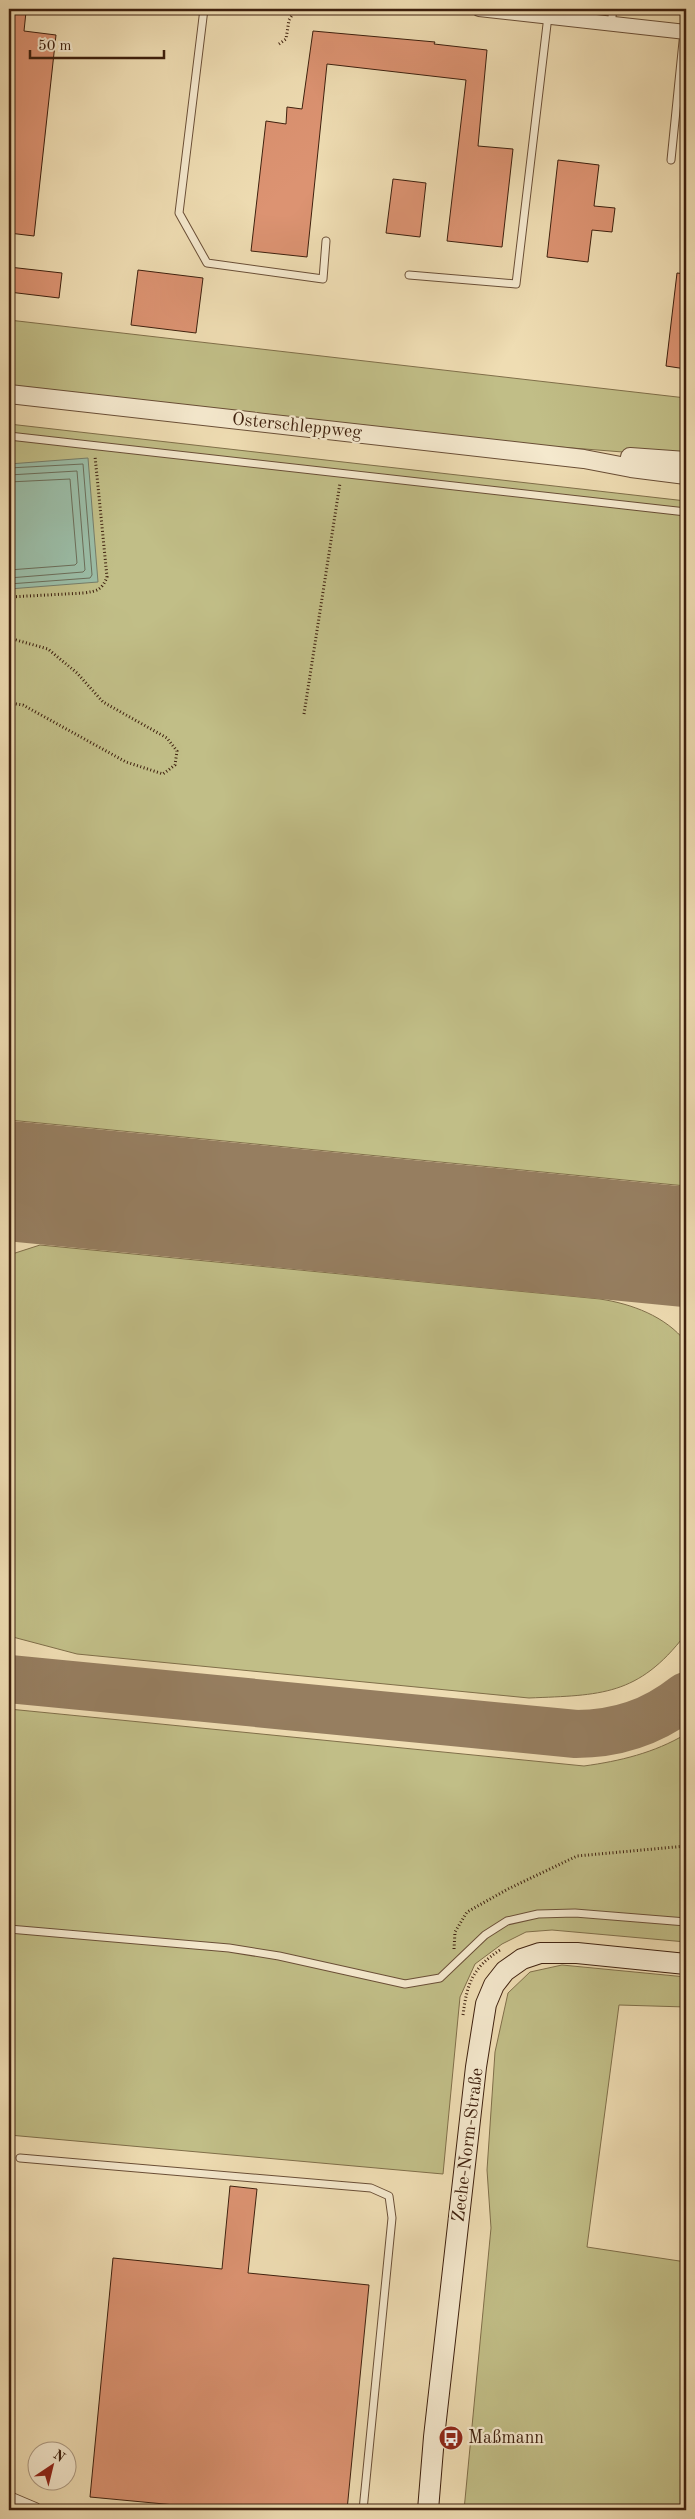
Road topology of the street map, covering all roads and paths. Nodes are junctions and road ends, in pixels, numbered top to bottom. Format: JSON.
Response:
{"nodes":[{"id":1,"x":204,"y":9,"type":"edge"},
{"id":2,"x":296,"y":9,"type":"edge"},
{"id":3,"x":479,"y":9,"type":"edge"},
{"id":4,"x":613,"y":9,"type":"edge"},
{"id":5,"x":686,"y":12,"type":"edge"},
{"id":6,"x":548,"y":16,"type":"junction"},
{"id":7,"x":611,"y":24,"type":"junction"},
{"id":8,"x":685,"y":32,"type":"edge"},
{"id":9,"x":279,"y":44,"type":"dead end"},
{"id":10,"x":671,"y":160,"type":"dead end"},
{"id":11,"x":326,"y":241,"type":"dead end"},
{"id":12,"x":409,"y":275,"type":"dead end"},
{"id":13,"x":9,"y":394,"type":"edge"},
{"id":14,"x":9,"y":436,"type":"edge"},
{"id":15,"x":94,"y":445,"type":"junction"},
{"id":16,"x":584,"y":459,"type":"junction"},
{"id":17,"x":686,"y":461,"type":"edge"},
{"id":18,"x":342,"y":473,"type":"junction"},
{"id":19,"x":686,"y":475,"type":"edge"},
{"id":20,"x":686,"y":512,"type":"edge"},
{"id":21,"x":9,"y":597,"type":"edge"},
{"id":22,"x":9,"y":638,"type":"edge"},
{"id":23,"x":9,"y":703,"type":"edge"},
{"id":24,"x":304,"y":714,"type":"dead end"},
{"id":25,"x":686,"y":1846,"type":"edge"},
{"id":26,"x":686,"y":1922,"type":"edge"},
{"id":27,"x":9,"y":1930,"type":"edge"},
{"id":28,"x":454,"y":1964,"type":"junction"},
{"id":29,"x":686,"y":1964,"type":"edge"},
{"id":30,"x":20,"y":2158,"type":"dead end"},
{"id":31,"x":9,"y":2499,"type":"edge"},
{"id":32,"x":35,"y":2510,"type":"edge"},
{"id":33,"x":363,"y":2510,"type":"edge"},
{"id":34,"x":428,"y":2510,"type":"edge"}],
"edges":[{"from":1,"to":11,"type":"lane"},
{"from":2,"to":9,"type":"path"},
{"from":3,"to":6,"type":"street"},
{"from":4,"to":7,"type":"lane"},
{"from":5,"to":8,"type":"lane"},
{"from":6,"to":7,"type":"street"},
{"from":6,"to":12,"type":"lane"},
{"from":7,"to":8,"type":"street"},
{"from":8,"to":10,"type":"lane"},
{"from":13,"to":16,"type":"street","name":"Osterschleppweg"},
{"from":14,"to":15,"type":"lane"},
{"from":15,"to":18,"type":"lane"},
{"from":15,"to":21,"type":"path"},
{"from":16,"to":17,"type":"street","name":"Osterschleppweg"},
{"from":16,"to":19,"type":"street","name":"Osterschleppweg"},
{"from":18,"to":20,"type":"lane"},
{"from":18,"to":24,"type":"path"},
{"from":22,"to":23,"type":"path"},
{"from":25,"to":28,"type":"path"},
{"from":26,"to":28,"type":"lane"},
{"from":27,"to":28,"type":"lane"},
{"from":29,"to":34,"type":"main road","name":"Zeche-Norm-Straße"},
{"from":30,"to":33,"type":"lane"},
{"from":31,"to":32,"type":"street"}]}
